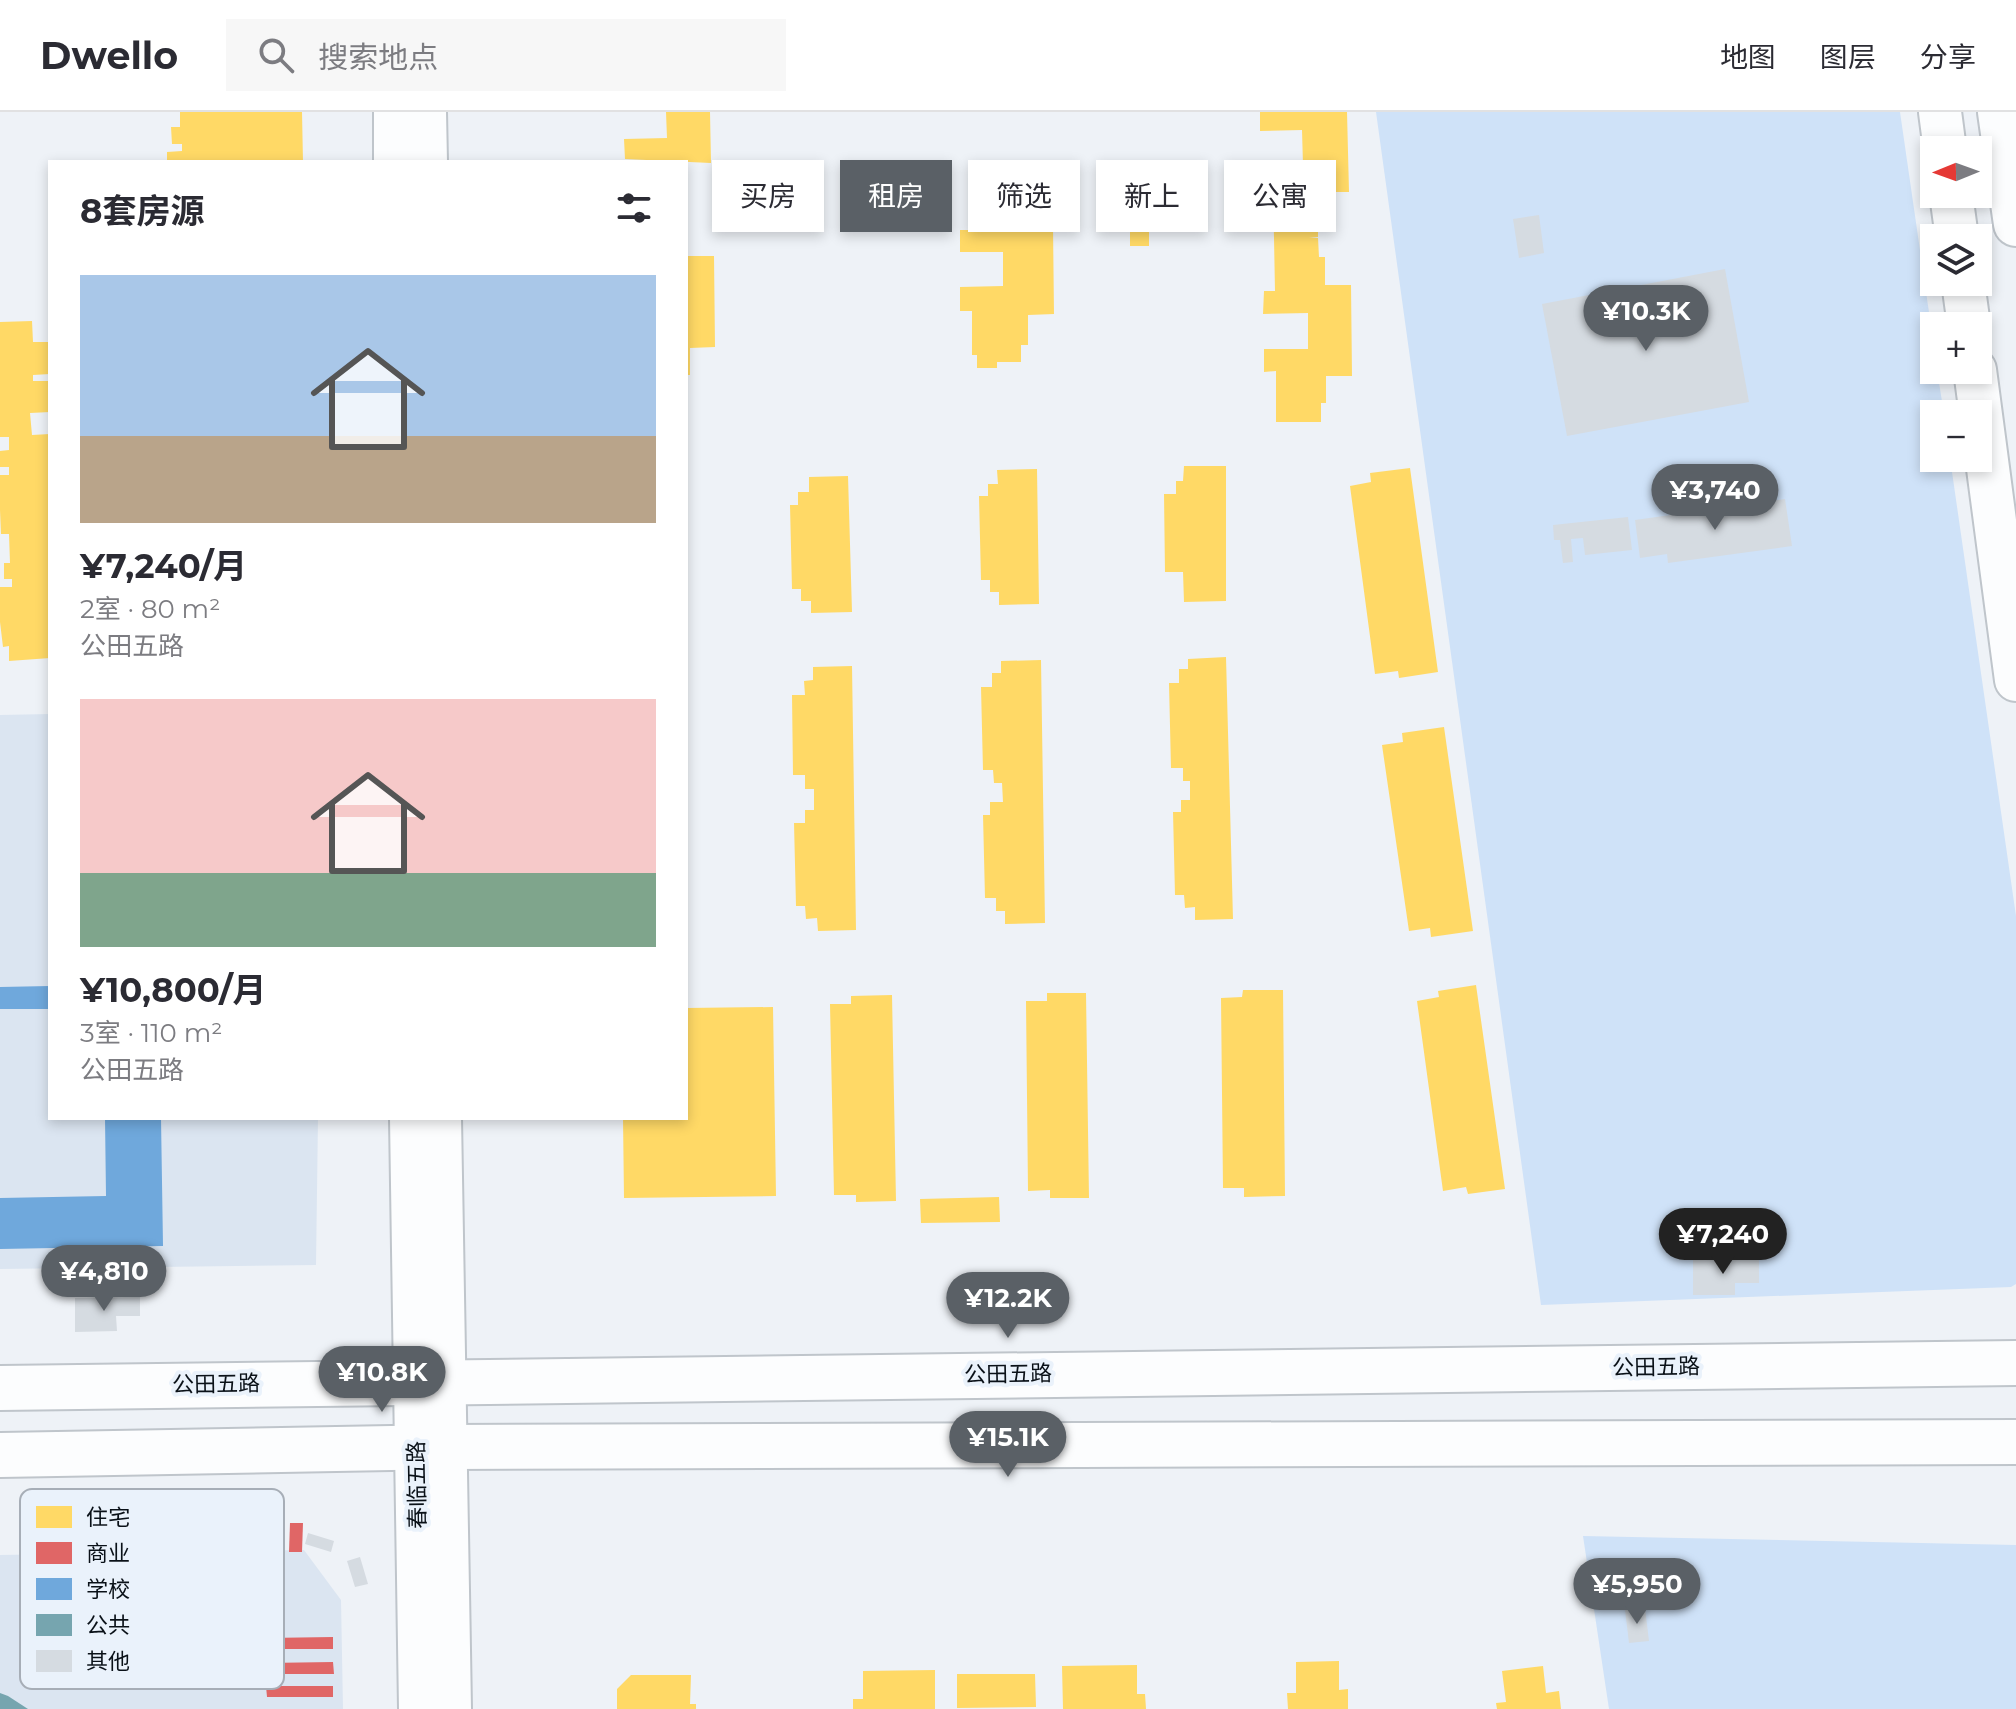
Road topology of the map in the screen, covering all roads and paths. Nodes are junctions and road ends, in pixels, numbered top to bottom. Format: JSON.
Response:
{"nodes":[{"id":1,"x":395,"y":112,"type":"edge"},
{"id":2,"x":425,"y":112,"type":"edge"},
{"id":3,"x":1940,"y":112,"type":"edge"},
{"id":4,"x":2000,"y":112,"type":"edge"},
{"id":5,"x":1943,"y":136,"type":"edge"},
{"id":6,"x":395,"y":160,"type":"edge"},
{"id":7,"x":426,"y":160,"type":"edge"},
{"id":8,"x":2016,"y":224,"type":"edge"},
{"id":9,"x":1977,"y":384,"type":"edge"},
{"id":10,"x":2016,"y":680,"type":"edge"},
{"id":11,"x":411,"y":1120,"type":"edge"},
{"id":12,"x":440,"y":1120,"type":"edge"},
{"id":13,"x":2016,"y":1363,"type":"edge"},
{"id":14,"x":430,"y":1381,"type":"junction"},
{"id":15,"x":0,"y":1388,"type":"edge"},
{"id":16,"x":2016,"y":1442,"type":"edge"},
{"id":17,"x":431,"y":1447,"type":"junction"},
{"id":18,"x":0,"y":1455,"type":"edge"},
{"id":19,"x":420,"y":1709,"type":"edge"},
{"id":20,"x":450,"y":1709,"type":"edge"}],
"edges":[{"from":1,"to":6,"type":"street"},
{"from":2,"to":7,"type":"street"},
{"from":3,"to":5,"type":"street"},
{"from":4,"to":8,"type":"main road"},
{"from":9,"to":10,"type":"street"},
{"from":11,"to":14,"type":"street","name":"春临五路"},
{"from":12,"to":14,"type":"street","name":"春临五路"},
{"from":13,"to":14,"type":"main road","name":"公田五路"},
{"from":14,"to":15,"type":"main road","name":"公田五路"},
{"from":14,"to":17,"type":"street","name":"春临五路"},
{"from":16,"to":17,"type":"main road"},
{"from":17,"to":18,"type":"main road"},
{"from":17,"to":19,"type":"street","name":"春临五路"},
{"from":17,"to":20,"type":"street","name":"春临五路"}]}
